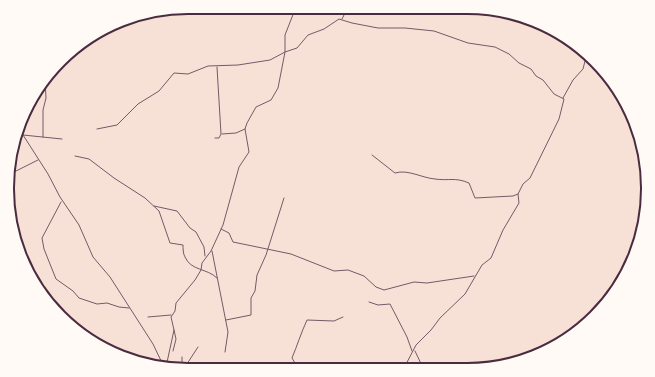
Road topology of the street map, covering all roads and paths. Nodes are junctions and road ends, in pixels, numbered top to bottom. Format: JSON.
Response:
{"nodes":[{"id":1,"x":293,"y":14,"type":"edge"},
{"id":2,"x":344,"y":14,"type":"edge"},
{"id":3,"x":341,"y":19,"type":"junction"},
{"id":4,"x":285,"y":52,"type":"junction"},
{"id":5,"x":585,"y":60,"type":"edge"},
{"id":6,"x":217,"y":66,"type":"junction"},
{"id":7,"x":45,"y":88,"type":"edge"},
{"id":8,"x":563,"y":99,"type":"junction"},
{"id":9,"x":97,"y":129,"type":"dead end"},
{"id":10,"x":245,"y":129,"type":"junction"},
{"id":11,"x":221,"y":134,"type":"junction"},
{"id":12,"x":23,"y":135,"type":"joint"},
{"id":13,"x":43,"y":137,"type":"junction"},
{"id":14,"x":215,"y":138,"type":"dead end"},
{"id":15,"x":62,"y":139,"type":"dead end"},
{"id":16,"x":372,"y":155,"type":"dead end"},
{"id":17,"x":75,"y":156,"type":"dead end"},
{"id":18,"x":38,"y":159,"type":"junction"},
{"id":19,"x":14,"y":172,"type":"edge"},
{"id":20,"x":518,"y":194,"type":"junction"},
{"id":21,"x":284,"y":198,"type":"dead end"},
{"id":22,"x":62,"y":201,"type":"junction"},
{"id":23,"x":151,"y":205,"type":"junction"},
{"id":24,"x":221,"y":228,"type":"junction"},
{"id":25,"x":268,"y":250,"type":"junction"},
{"id":26,"x":212,"y":251,"type":"junction"},
{"id":27,"x":205,"y":257,"type":"junction"},
{"id":28,"x":201,"y":270,"type":"junction"},
{"id":29,"x":475,"y":276,"type":"junction"},
{"id":30,"x":217,"y":278,"type":"junction"},
{"id":31,"x":369,"y":302,"type":"dead end"},
{"id":32,"x":130,"y":308,"type":"junction"},
{"id":33,"x":172,"y":315,"type":"junction"},
{"id":34,"x":148,"y":317,"type":"dead end"},
{"id":35,"x":343,"y":317,"type":"dead end"},
{"id":36,"x":226,"y":320,"type":"junction"},
{"id":37,"x":174,"y":330,"type":"junction"},
{"id":38,"x":198,"y":347,"type":"dead end"},
{"id":39,"x":173,"y":351,"type":"dead end"},
{"id":40,"x":414,"y":351,"type":"junction"},
{"id":41,"x":225,"y":352,"type":"dead end"},
{"id":42,"x":413,"y":352,"type":"junction"},
{"id":43,"x":182,"y":358,"type":"dead end"},
{"id":44,"x":162,"y":361,"type":"edge"},
{"id":45,"x":166,"y":362,"type":"edge"},
{"id":46,"x":182,"y":363,"type":"edge"},
{"id":47,"x":187,"y":363,"type":"edge"},
{"id":48,"x":295,"y":363,"type":"edge"},
{"id":49,"x":407,"y":363,"type":"edge"},
{"id":50,"x":420,"y":363,"type":"edge"}],
"edges":[{"from":1,"to":4,"type":"street"},
{"from":2,"to":3,"type":"street"},
{"from":3,"to":4,"type":"street"},
{"from":3,"to":8,"type":"street"},
{"from":4,"to":6,"type":"street"},
{"from":4,"to":10,"type":"street"},
{"from":5,"to":8,"type":"street"},
{"from":6,"to":9,"type":"street"},
{"from":6,"to":11,"type":"street"},
{"from":7,"to":13,"type":"street"},
{"from":8,"to":20,"type":"street"},
{"from":10,"to":11,"type":"street"},
{"from":10,"to":24,"type":"street"},
{"from":11,"to":14,"type":"street"},
{"from":12,"to":13,"type":"street"},
{"from":12,"to":18,"type":"street"},
{"from":13,"to":15,"type":"street"},
{"from":16,"to":20,"type":"street"},
{"from":17,"to":23,"type":"street"},
{"from":18,"to":19,"type":"street"},
{"from":18,"to":22,"type":"street"},
{"from":20,"to":29,"type":"street"},
{"from":21,"to":25,"type":"street"},
{"from":22,"to":32,"type":"street"},
{"from":22,"to":32,"type":"street"},
{"from":23,"to":27,"type":"street"},
{"from":23,"to":28,"type":"street"},
{"from":24,"to":25,"type":"street"},
{"from":24,"to":26,"type":"street"},
{"from":25,"to":29,"type":"street"},
{"from":25,"to":36,"type":"street"},
{"from":26,"to":27,"type":"street"},
{"from":26,"to":30,"type":"street"},
{"from":27,"to":28,"type":"street"},
{"from":28,"to":30,"type":"street"},
{"from":28,"to":33,"type":"street"},
{"from":29,"to":40,"type":"street"},
{"from":30,"to":36,"type":"street"},
{"from":31,"to":42,"type":"street"},
{"from":32,"to":44,"type":"street"},
{"from":33,"to":34,"type":"street"},
{"from":33,"to":37,"type":"street"},
{"from":35,"to":48,"type":"street"},
{"from":36,"to":41,"type":"street"},
{"from":37,"to":39,"type":"street"},
{"from":37,"to":45,"type":"street"},
{"from":38,"to":47,"type":"street"},
{"from":40,"to":42,"type":"street"},
{"from":40,"to":50,"type":"street"},
{"from":42,"to":49,"type":"street"},
{"from":43,"to":46,"type":"street"}]}
